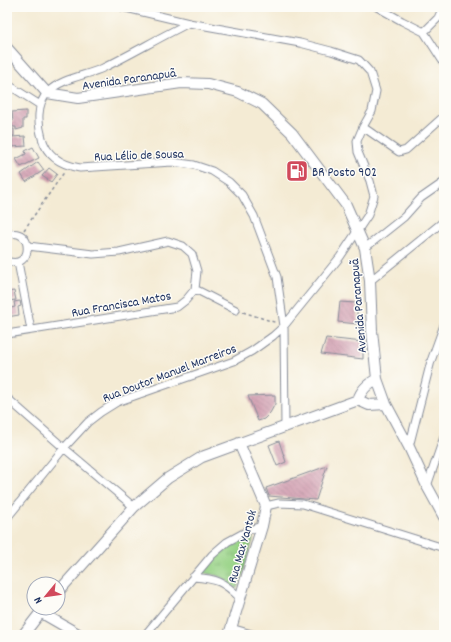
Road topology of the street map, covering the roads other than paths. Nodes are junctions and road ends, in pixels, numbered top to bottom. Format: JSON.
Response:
{"nodes":[{"id":1,"x":122,"y":7,"type":"edge"},
{"id":2,"x":376,"y":7,"type":"edge"},
{"id":3,"x":443,"y":7,"type":"edge"},
{"id":4,"x":388,"y":10,"type":"edge"},
{"id":5,"x":189,"y":23,"type":"junction"},
{"id":6,"x":424,"y":32,"type":"junction"},
{"id":7,"x":7,"y":48,"type":"edge"},
{"id":8,"x":444,"y":63,"type":"edge"},
{"id":9,"x":7,"y":84,"type":"edge"},
{"id":10,"x":47,"y":92,"type":"junction"},
{"id":11,"x":40,"y":105,"type":"junction"},
{"id":12,"x":444,"y":116,"type":"edge"},
{"id":13,"x":363,"y":127,"type":"junction"},
{"id":14,"x":444,"y":182,"type":"edge"},
{"id":15,"x":444,"y":221,"type":"edge"},
{"id":16,"x":359,"y":231,"type":"junction"},
{"id":17,"x":7,"y":235,"type":"edge"},
{"id":18,"x":28,"y":246,"type":"junction"},
{"id":19,"x":365,"y":248,"type":"junction"},
{"id":20,"x":7,"y":261,"type":"edge"},
{"id":21,"x":18,"y":262,"type":"junction"},
{"id":22,"x":370,"y":281,"type":"junction"},
{"id":23,"x":195,"y":289,"type":"junction"},
{"id":24,"x":236,"y":310,"type":"road end"},
{"id":25,"x":444,"y":325,"type":"edge"},
{"id":26,"x":284,"y":326,"type":"junction"},
{"id":27,"x":31,"y":330,"type":"junction"},
{"id":28,"x":7,"y":334,"type":"edge"},
{"id":29,"x":377,"y":379,"type":"junction"},
{"id":30,"x":7,"y":398,"type":"edge"},
{"id":31,"x":358,"y":400,"type":"junction"},
{"id":32,"x":386,"y":404,"type":"junction"},
{"id":33,"x":285,"y":427,"type":"junction"},
{"id":34,"x":444,"y":437,"type":"edge"},
{"id":35,"x":239,"y":443,"type":"junction"},
{"id":36,"x":409,"y":447,"type":"junction"},
{"id":37,"x":64,"y":448,"type":"junction"},
{"id":38,"x":427,"y":486,"type":"junction"},
{"id":39,"x":266,"y":506,"type":"junction"},
{"id":40,"x":134,"y":507,"type":"junction"},
{"id":41,"x":7,"y":518,"type":"edge"},
{"id":42,"x":444,"y":518,"type":"edge"},
{"id":43,"x":262,"y":526,"type":"junction"},
{"id":44,"x":444,"y":548,"type":"edge"},
{"id":45,"x":194,"y":577,"type":"junction"},
{"id":46,"x":66,"y":583,"type":"edge"},
{"id":47,"x":240,"y":598,"type":"junction"},
{"id":48,"x":37,"y":616,"type":"edge"},
{"id":49,"x":51,"y":616,"type":"edge"},
{"id":50,"x":230,"y":631,"type":"edge"},
{"id":51,"x":23,"y":635,"type":"edge"},
{"id":52,"x":80,"y":635,"type":"edge"},
{"id":53,"x":145,"y":635,"type":"edge"},
{"id":54,"x":255,"y":635,"type":"edge"}],
"edges":[{"from":1,"to":5,"type":"street","name":"Rua Doutor Manuel Marreiros"},
{"from":2,"to":4,"type":"street"},
{"from":3,"to":6,"type":"street"},
{"from":4,"to":6,"type":"street"},
{"from":5,"to":10,"type":"street"},
{"from":5,"to":13,"type":"street","name":"Rua Doutor Manuel Marreiros"},
{"from":6,"to":8,"type":"street"},
{"from":7,"to":10,"type":"street"},
{"from":9,"to":11,"type":"street"},
{"from":10,"to":11,"type":"street","name":"Rua Lélio de Sousa"},
{"from":10,"to":16,"type":"street","name":"Avenida Paranapuã"},
{"from":11,"to":26,"type":"street","name":"Rua Lélio de Sousa"},
{"from":12,"to":13,"type":"street"},
{"from":13,"to":16,"type":"street","name":"Rua Doutor Manuel Marreiros"},
{"from":14,"to":19,"type":"street"},
{"from":15,"to":22,"type":"street"},
{"from":16,"to":19,"type":"street","name":"Avenida Paranapuã"},
{"from":16,"to":26,"type":"street","name":"Rua Doutor Manuel Marreiros"},
{"from":17,"to":18,"type":"street"},
{"from":18,"to":21,"type":"street"},
{"from":18,"to":23,"type":"street"},
{"from":19,"to":22,"type":"street","name":"Avenida Paranapuã"},
{"from":20,"to":21,"type":"street"},
{"from":21,"to":27,"type":"street"},
{"from":22,"to":29,"type":"street","name":"Avenida Paranapuã"},
{"from":23,"to":24,"type":"street"},
{"from":23,"to":27,"type":"street","name":"Rua Francisca Matos"},
{"from":25,"to":36,"type":"street"},
{"from":26,"to":33,"type":"street","name":"Rua Lélio de Sousa"},
{"from":26,"to":37,"type":"street","name":"Rua Doutor Manuel Marreiros"},
{"from":27,"to":28,"type":"street","name":"Rua Francisca Matos"},
{"from":29,"to":31,"type":"street"},
{"from":29,"to":32,"type":"street","name":"Avenida Paranapuã"},
{"from":30,"to":37,"type":"street"},
{"from":31,"to":32,"type":"street"},
{"from":31,"to":33,"type":"street"},
{"from":32,"to":36,"type":"street","name":"Avenida Paranapuã"},
{"from":33,"to":35,"type":"street"},
{"from":34,"to":38,"type":"street"},
{"from":35,"to":39,"type":"street","name":"Rua Max Yantok"},
{"from":35,"to":40,"type":"street"},
{"from":36,"to":38,"type":"street","name":"Avenida Paranapuã"},
{"from":37,"to":40,"type":"street"},
{"from":37,"to":41,"type":"street","name":"Rua Doutor Manuel Marreiros"},
{"from":38,"to":42,"type":"street","name":"Avenida Paranapuã"},
{"from":39,"to":43,"type":"street","name":"Rua Max Yantok"},
{"from":39,"to":44,"type":"street"},
{"from":40,"to":46,"type":"street"},
{"from":43,"to":45,"type":"street"},
{"from":43,"to":47,"type":"street","name":"Rua Max Yantok"},
{"from":45,"to":47,"type":"street"},
{"from":45,"to":53,"type":"street"},
{"from":47,"to":50,"type":"street","name":"Rua Max Yantok"},
{"from":48,"to":51,"type":"street"},
{"from":49,"to":52,"type":"street"},
{"from":50,"to":54,"type":"street"}]}
